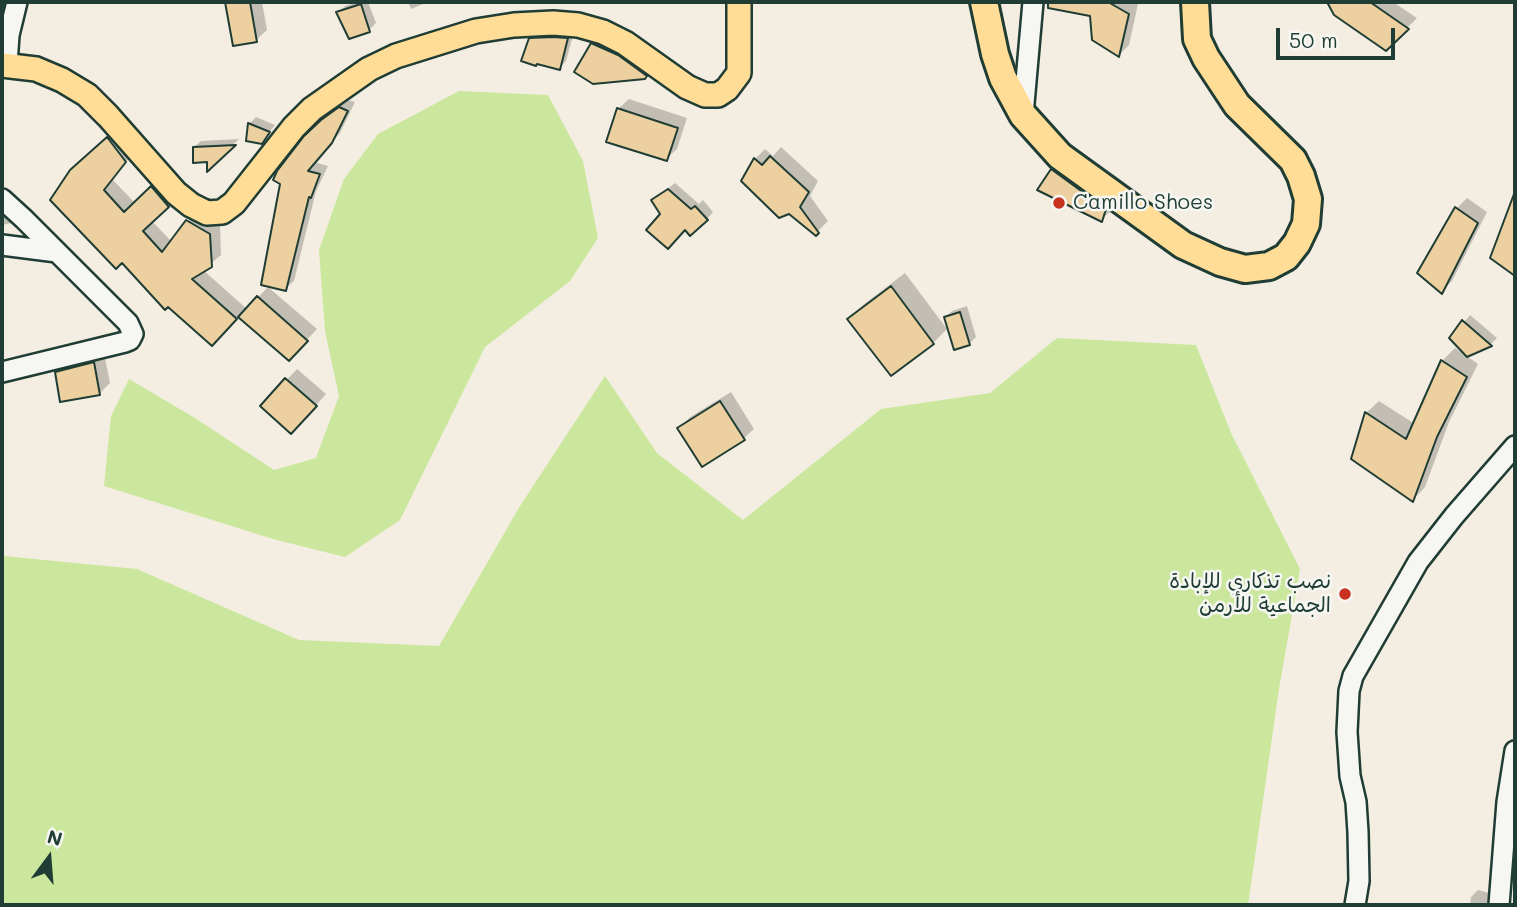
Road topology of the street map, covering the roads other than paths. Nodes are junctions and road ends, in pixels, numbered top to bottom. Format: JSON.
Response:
{"nodes":[{"id":1,"x":17,"y":2,"type":"edge"},
{"id":2,"x":738,"y":2,"type":"edge"},
{"id":3,"x":984,"y":2,"type":"edge"},
{"id":4,"x":1033,"y":2,"type":"edge"},
{"id":5,"x":1195,"y":2,"type":"edge"},
{"id":6,"x":4,"y":64,"type":"edge"},
{"id":7,"x":1023,"y":115,"type":"junction"},
{"id":8,"x":2,"y":199,"type":"edge"},
{"id":9,"x":2,"y":245,"type":"edge"},
{"id":10,"x":57,"y":252,"type":"junction"},
{"id":11,"x":2,"y":372,"type":"edge"},
{"id":12,"x":1515,"y":446,"type":"edge"},
{"id":13,"x":1515,"y":751,"type":"edge"},
{"id":14,"x":1356,"y":905,"type":"edge"},
{"id":15,"x":1499,"y":905,"type":"edge"}],
"edges":[{"from":1,"to":6,"type":"street"},
{"from":2,"to":6,"type":"main road"},
{"from":3,"to":7,"type":"highway"},
{"from":4,"to":7,"type":"street"},
{"from":5,"to":7,"type":"highway"},
{"from":8,"to":10,"type":"street"},
{"from":9,"to":10,"type":"street"},
{"from":10,"to":11,"type":"street"},
{"from":12,"to":14,"type":"street"},
{"from":13,"to":15,"type":"street"}]}
